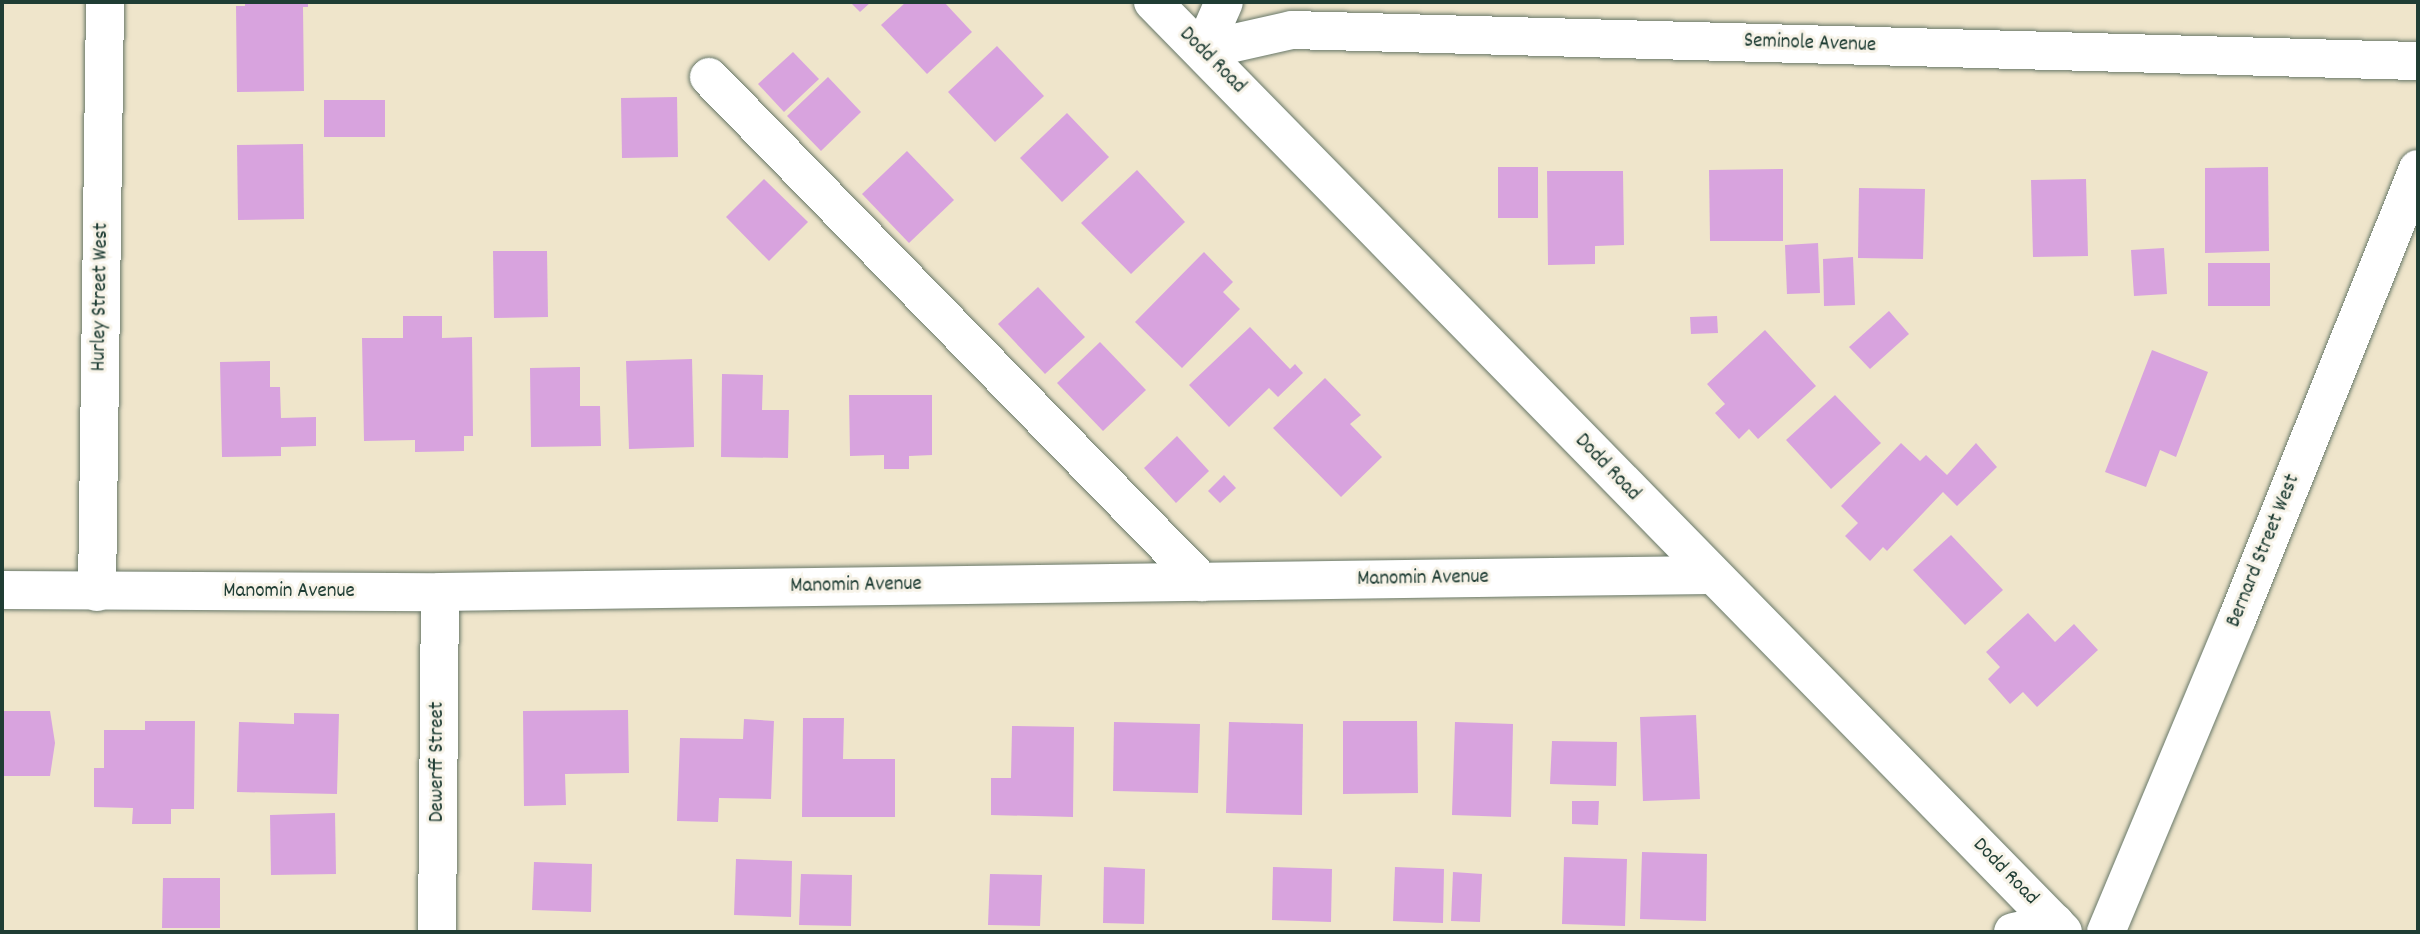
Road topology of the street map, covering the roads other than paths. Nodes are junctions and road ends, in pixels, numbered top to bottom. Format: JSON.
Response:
{"nodes":[{"id":1,"x":105,"y":2,"type":"edge"},
{"id":2,"x":1153,"y":2,"type":"edge"},
{"id":3,"x":1224,"y":2,"type":"edge"},
{"id":4,"x":1203,"y":50,"type":"junction"},
{"id":5,"x":2418,"y":61,"type":"edge"},
{"id":6,"x":709,"y":76,"type":"dead end"},
{"id":7,"x":2418,"y":169,"type":"edge"},
{"id":8,"x":1711,"y":575,"type":"junction"},
{"id":9,"x":1202,"y":582,"type":"junction"},
{"id":10,"x":2,"y":590,"type":"edge"},
{"id":11,"x":440,"y":592,"type":"junction"},
{"id":12,"x":97,"y":593,"type":"junction"},
{"id":13,"x":2059,"y":928,"type":"edge"},
{"id":14,"x":437,"y":932,"type":"edge"},
{"id":15,"x":2012,"y":932,"type":"edge"},
{"id":16,"x":2106,"y":932,"type":"edge"}],
"edges":[{"from":1,"to":12,"type":"street","name":"Hurley Street West"},
{"from":2,"to":4,"type":"street","name":"Dodd Road"},
{"from":3,"to":4,"type":"street"},
{"from":4,"to":5,"type":"street","name":"Seminole Avenue"},
{"from":4,"to":8,"type":"street","name":"Dodd Road"},
{"from":6,"to":9,"type":"street"},
{"from":7,"to":16,"type":"street","name":"Bernard Street West"},
{"from":8,"to":9,"type":"street","name":"Manomin Avenue"},
{"from":8,"to":13,"type":"street","name":"Dodd Road"},
{"from":9,"to":11,"type":"street","name":"Manomin Avenue"},
{"from":10,"to":12,"type":"street","name":"Manomin Avenue"},
{"from":11,"to":12,"type":"street","name":"Manomin Avenue"},
{"from":11,"to":14,"type":"street","name":"Dewerff Street"},
{"from":13,"to":15,"type":"street"}]}
